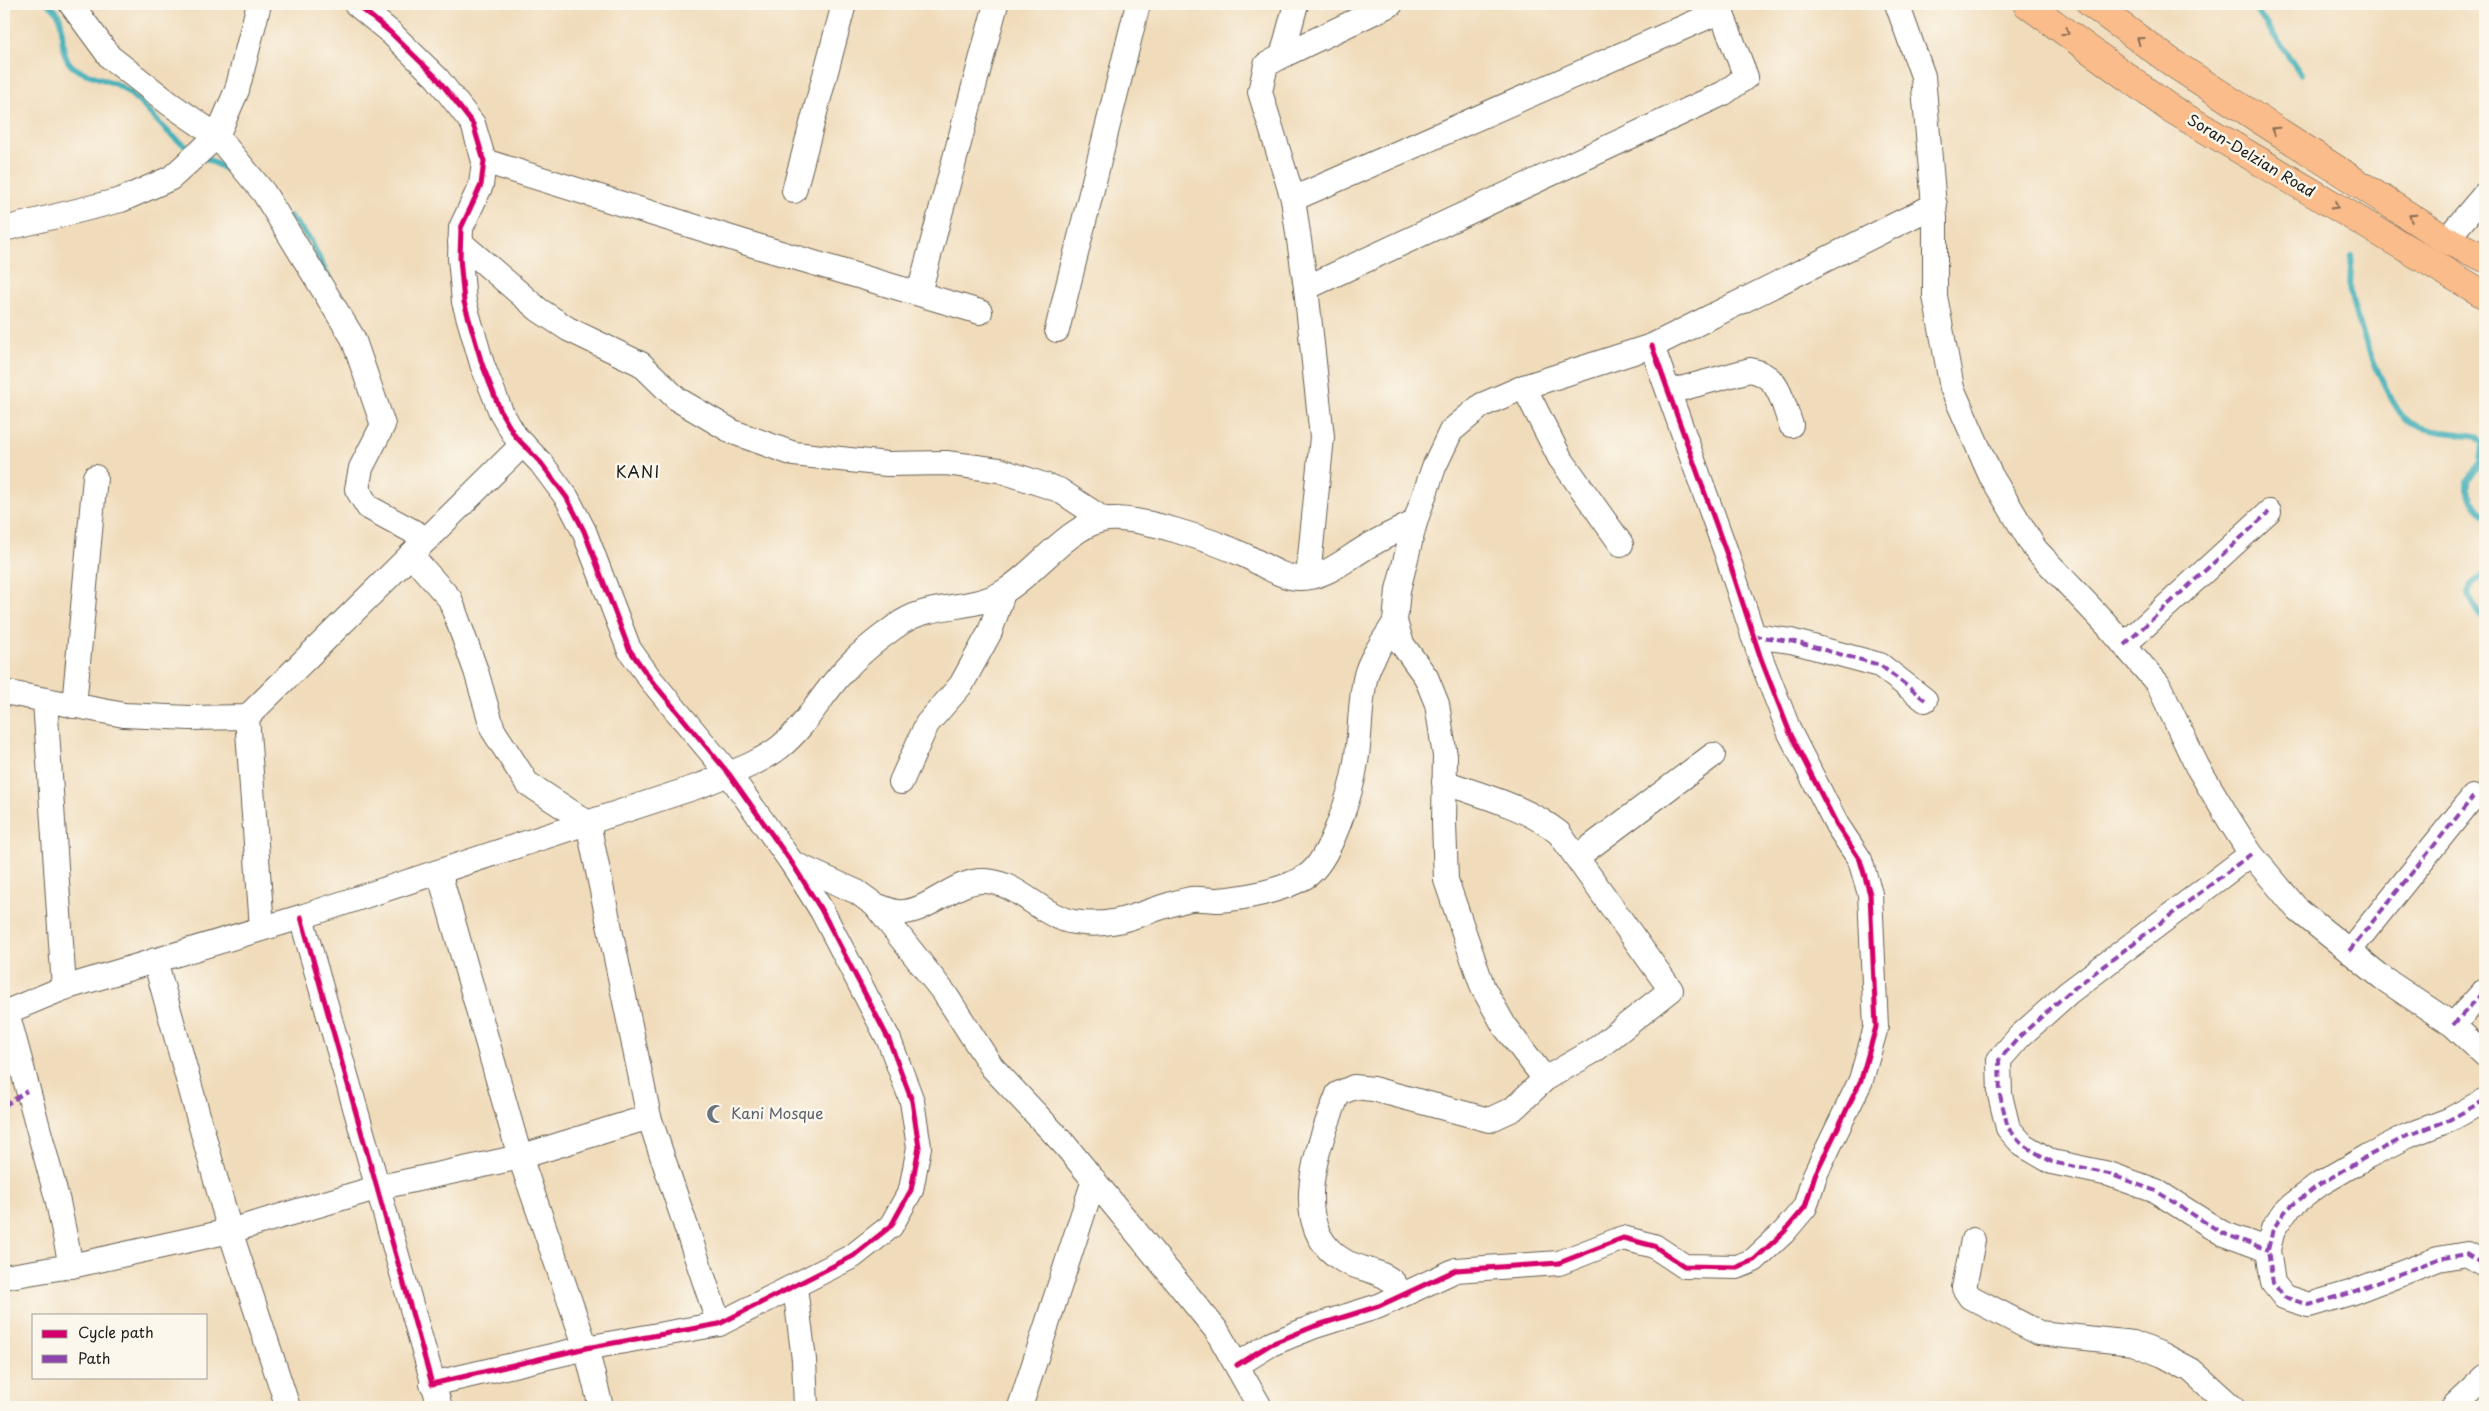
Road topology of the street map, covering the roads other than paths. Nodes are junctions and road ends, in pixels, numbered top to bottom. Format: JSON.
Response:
{"nodes":[{"id":1,"x":72,"y":4,"type":"edge"},
{"id":2,"x":259,"y":4,"type":"edge"},
{"id":3,"x":356,"y":4,"type":"edge"},
{"id":4,"x":844,"y":4,"type":"edge"},
{"id":5,"x":996,"y":4,"type":"edge"},
{"id":6,"x":1138,"y":4,"type":"edge"},
{"id":7,"x":1296,"y":4,"type":"edge"},
{"id":8,"x":1391,"y":4,"type":"edge"},
{"id":9,"x":1897,"y":4,"type":"edge"},
{"id":10,"x":2026,"y":4,"type":"edge"},
{"id":11,"x":2090,"y":4,"type":"edge"},
{"id":12,"x":1719,"y":7,"type":"edge"},
{"id":13,"x":1282,"y":56,"type":"junction"},
{"id":14,"x":217,"y":136,"type":"junction"},
{"id":15,"x":484,"y":160,"type":"junction"},
{"id":16,"x":794,"y":191,"type":"dead end"},
{"id":17,"x":2485,"y":194,"type":"edge"},
{"id":18,"x":1294,"y":199,"type":"junction"},
{"id":19,"x":1935,"y":205,"type":"junction"},
{"id":20,"x":4,"y":229,"type":"edge"},
{"id":21,"x":2446,"y":240,"type":"junction"},
{"id":22,"x":460,"y":242,"type":"junction"},
{"id":23,"x":2485,"y":258,"type":"edge"},
{"id":24,"x":1306,"y":288,"type":"junction"},
{"id":25,"x":919,"y":293,"type":"junction"},
{"id":26,"x":2485,"y":295,"type":"edge"},
{"id":27,"x":980,"y":312,"type":"dead end"},
{"id":28,"x":1057,"y":330,"type":"dead end"},
{"id":29,"x":1652,"y":346,"type":"junction"},
{"id":30,"x":1524,"y":387,"type":"junction"},
{"id":31,"x":1669,"y":392,"type":"junction"},
{"id":32,"x":1791,"y":425,"type":"dead end"},
{"id":33,"x":523,"y":444,"type":"junction"},
{"id":34,"x":95,"y":477,"type":"dead end"},
{"id":35,"x":2269,"y":512,"type":"dead end"},
{"id":36,"x":1103,"y":520,"type":"junction"},
{"id":37,"x":1415,"y":522,"type":"junction"},
{"id":38,"x":1621,"y":544,"type":"dead end"},
{"id":39,"x":419,"y":547,"type":"junction"},
{"id":40,"x":1308,"y":577,"type":"junction"},
{"id":41,"x":1003,"y":593,"type":"junction"},
{"id":42,"x":1395,"y":622,"type":"junction"},
{"id":43,"x":1753,"y":636,"type":"junction"},
{"id":44,"x":2124,"y":645,"type":"junction"},
{"id":45,"x":4,"y":692,"type":"edge"},
{"id":46,"x":1926,"y":700,"type":"dead end"},
{"id":47,"x":45,"y":701,"type":"junction"},
{"id":48,"x":74,"y":706,"type":"junction"},
{"id":49,"x":247,"y":717,"type":"junction"},
{"id":50,"x":1713,"y":755,"type":"dead end"},
{"id":51,"x":729,"y":774,"type":"junction"},
{"id":52,"x":901,"y":782,"type":"dead end"},
{"id":53,"x":1444,"y":782,"type":"junction"},
{"id":54,"x":2473,"y":797,"type":"dead end"},
{"id":55,"x":588,"y":823,"type":"junction"},
{"id":56,"x":2251,"y":854,"type":"junction"},
{"id":57,"x":1577,"y":856,"type":"junction"},
{"id":58,"x":792,"y":863,"type":"junction"},
{"id":59,"x":439,"y":872,"type":"junction"},
{"id":60,"x":876,"y":905,"type":"junction"},
{"id":61,"x":301,"y":917,"type":"junction"},
{"id":62,"x":262,"y":928,"type":"junction"},
{"id":63,"x":2349,"y":951,"type":"junction"},
{"id":64,"x":155,"y":960,"type":"junction"},
{"id":65,"x":64,"y":988,"type":"junction"},
{"id":66,"x":2485,"y":990,"type":"edge"},
{"id":67,"x":5,"y":1012,"type":"edge"},
{"id":68,"x":2453,"y":1025,"type":"junction"},
{"id":69,"x":2485,"y":1055,"type":"edge"},
{"id":70,"x":1545,"y":1079,"type":"junction"},
{"id":71,"x":2485,"y":1100,"type":"edge"},
{"id":72,"x":649,"y":1118,"type":"junction"},
{"id":73,"x":520,"y":1157,"type":"junction"},
{"id":74,"x":1094,"y":1180,"type":"junction"},
{"id":75,"x":376,"y":1188,"type":"junction"},
{"id":76,"x":230,"y":1230,"type":"junction"},
{"id":77,"x":1973,"y":1240,"type":"dead end"},
{"id":78,"x":2268,"y":1250,"type":"junction"},
{"id":79,"x":2485,"y":1265,"type":"edge"},
{"id":80,"x":72,"y":1266,"type":"junction"},
{"id":81,"x":4,"y":1277,"type":"edge"},
{"id":82,"x":795,"y":1287,"type":"junction"},
{"id":83,"x":1402,"y":1295,"type":"junction"},
{"id":84,"x":719,"y":1324,"type":"junction"},
{"id":85,"x":586,"y":1348,"type":"junction"},
{"id":86,"x":1236,"y":1365,"type":"junction"},
{"id":87,"x":2485,"y":1377,"type":"edge"},
{"id":88,"x":432,"y":1384,"type":"junction"},
{"id":89,"x":288,"y":1407,"type":"edge"},
{"id":90,"x":440,"y":1407,"type":"edge"},
{"id":91,"x":601,"y":1407,"type":"edge"},
{"id":92,"x":806,"y":1407,"type":"edge"},
{"id":93,"x":1020,"y":1407,"type":"edge"},
{"id":94,"x":1260,"y":1407,"type":"edge"},
{"id":95,"x":2232,"y":1407,"type":"edge"},
{"id":96,"x":2453,"y":1407,"type":"edge"}],
"edges":[{"from":1,"to":14,"type":"street"},
{"from":2,"to":14,"type":"street"},
{"from":3,"to":15,"type":"street"},
{"from":4,"to":16,"type":"street"},
{"from":5,"to":25,"type":"street"},
{"from":6,"to":28,"type":"street"},
{"from":7,"to":13,"type":"street"},
{"from":8,"to":13,"type":"street"},
{"from":9,"to":19,"type":"street"},
{"from":10,"to":26,"type":"main road","name":"Soran-Delzian Road","one_way":true},
{"from":21,"to":11,"type":"main road","one_way":true},
{"from":12,"to":18,"type":"street"},
{"from":12,"to":24,"type":"street"},
{"from":13,"to":18,"type":"street"},
{"from":14,"to":20,"type":"street"},
{"from":14,"to":39,"type":"street"},
{"from":15,"to":22,"type":"street"},
{"from":15,"to":25,"type":"street"},
{"from":17,"to":21,"type":"street"},
{"from":18,"to":24,"type":"street"},
{"from":19,"to":29,"type":"street"},
{"from":19,"to":44,"type":"street"},
{"from":21,"to":23,"type":"main road"},
{"from":22,"to":33,"type":"street"},
{"from":22,"to":36,"type":"street"},
{"from":24,"to":40,"type":"street"},
{"from":25,"to":27,"type":"street"},
{"from":29,"to":30,"type":"street"},
{"from":29,"to":31,"type":"street"},
{"from":30,"to":37,"type":"street"},
{"from":30,"to":38,"type":"street"},
{"from":31,"to":32,"type":"street"},
{"from":31,"to":43,"type":"street"},
{"from":33,"to":39,"type":"street"},
{"from":33,"to":51,"type":"street"},
{"from":34,"to":48,"type":"street"},
{"from":35,"to":44,"type":"street"},
{"from":36,"to":40,"type":"street"},
{"from":36,"to":41,"type":"street"},
{"from":37,"to":40,"type":"street"},
{"from":37,"to":42,"type":"street"},
{"from":39,"to":49,"type":"street"},
{"from":39,"to":55,"type":"street"},
{"from":41,"to":51,"type":"street"},
{"from":41,"to":52,"type":"street"},
{"from":42,"to":53,"type":"street"},
{"from":42,"to":60,"type":"street"},
{"from":43,"to":46,"type":"street"},
{"from":43,"to":83,"type":"street"},
{"from":44,"to":56,"type":"street"},
{"from":45,"to":47,"type":"street"},
{"from":47,"to":48,"type":"street"},
{"from":47,"to":65,"type":"street"},
{"from":48,"to":49,"type":"street"},
{"from":49,"to":62,"type":"street"},
{"from":50,"to":57,"type":"street"},
{"from":51,"to":55,"type":"street"},
{"from":51,"to":58,"type":"street"},
{"from":53,"to":57,"type":"street"},
{"from":53,"to":70,"type":"street"},
{"from":54,"to":63,"type":"street"},
{"from":55,"to":59,"type":"street"},
{"from":55,"to":72,"type":"street"},
{"from":56,"to":63,"type":"street"},
{"from":56,"to":78,"type":"street"},
{"from":57,"to":70,"type":"street"},
{"from":58,"to":60,"type":"street"},
{"from":58,"to":82,"type":"street"},
{"from":59,"to":61,"type":"street"},
{"from":59,"to":73,"type":"street"},
{"from":60,"to":74,"type":"street"},
{"from":61,"to":62,"type":"street"},
{"from":61,"to":75,"type":"street"},
{"from":62,"to":64,"type":"street"},
{"from":63,"to":68,"type":"street"},
{"from":64,"to":65,"type":"street"},
{"from":64,"to":76,"type":"street"},
{"from":65,"to":67,"type":"street"},
{"from":66,"to":68,"type":"street"},
{"from":67,"to":80,"type":"street"},
{"from":68,"to":69,"type":"street"},
{"from":70,"to":83,"type":"street"},
{"from":71,"to":78,"type":"street"},
{"from":72,"to":73,"type":"street"},
{"from":72,"to":84,"type":"street"},
{"from":73,"to":75,"type":"street"},
{"from":73,"to":85,"type":"street"},
{"from":74,"to":86,"type":"street"},
{"from":74,"to":93,"type":"street"},
{"from":75,"to":76,"type":"street"},
{"from":75,"to":88,"type":"street"},
{"from":76,"to":80,"type":"street"},
{"from":76,"to":89,"type":"street"},
{"from":77,"to":95,"type":"street"},
{"from":78,"to":79,"type":"street"},
{"from":80,"to":81,"type":"street"},
{"from":82,"to":84,"type":"street"},
{"from":82,"to":92,"type":"street"},
{"from":83,"to":86,"type":"street"},
{"from":84,"to":85,"type":"street"},
{"from":85,"to":88,"type":"street"},
{"from":85,"to":91,"type":"street"},
{"from":86,"to":94,"type":"street"},
{"from":87,"to":96,"type":"street"},
{"from":88,"to":90,"type":"street"}]}
